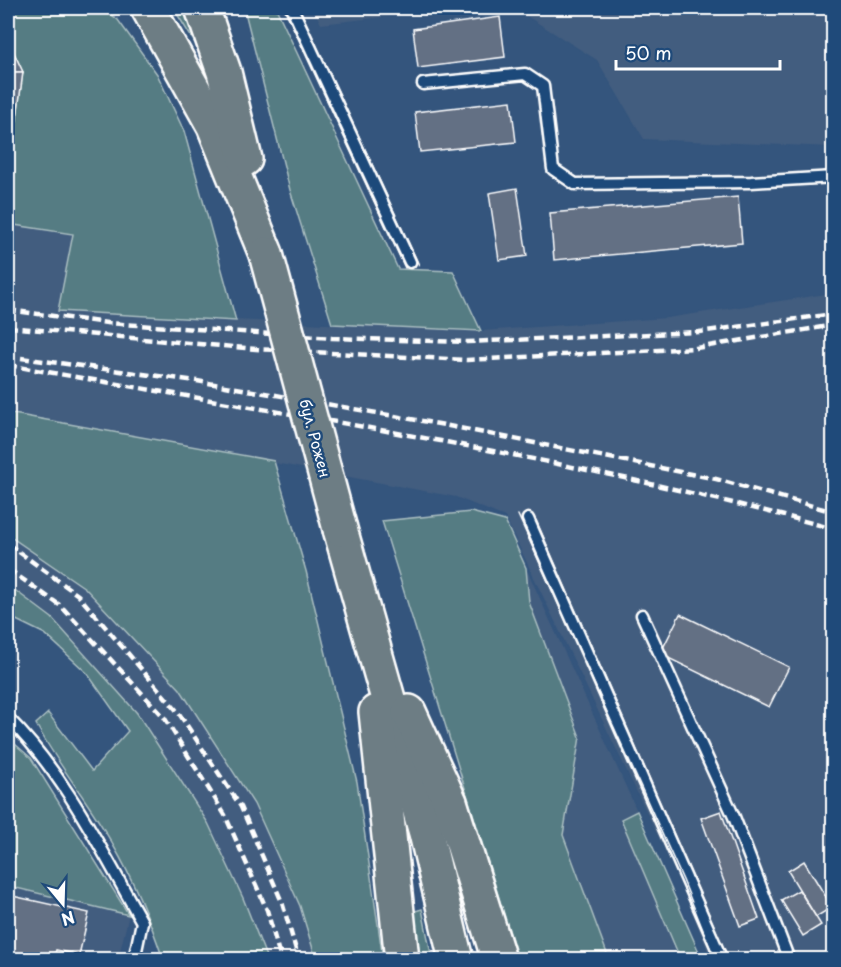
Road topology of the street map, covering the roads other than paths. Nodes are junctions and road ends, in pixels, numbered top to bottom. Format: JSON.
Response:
{"nodes":[{"id":1,"x":131,"y":8,"type":"edge"},
{"id":2,"x":148,"y":8,"type":"edge"},
{"id":3,"x":202,"y":8,"type":"edge"},
{"id":4,"x":210,"y":8,"type":"edge"},
{"id":5,"x":292,"y":8,"type":"edge"},
{"id":6,"x":224,"y":72,"type":"junction"},
{"id":7,"x":423,"y":84,"type":"dead end"},
{"id":8,"x":193,"y":85,"type":"junction"},
{"id":9,"x":834,"y":177,"type":"edge"},
{"id":10,"x":266,"y":255,"type":"junction"},
{"id":11,"x":410,"y":262,"type":"dead end"},
{"id":12,"x":528,"y":519,"type":"dead end"},
{"id":13,"x":642,"y":615,"type":"dead end"},
{"id":14,"x":367,"y":621,"type":"junction"},
{"id":15,"x":8,"y":718,"type":"edge"},
{"id":16,"x":134,"y":960,"type":"edge"},
{"id":17,"x":402,"y":960,"type":"edge"},
{"id":18,"x":456,"y":960,"type":"edge"},
{"id":19,"x":498,"y":960,"type":"edge"},
{"id":20,"x":722,"y":960,"type":"edge"},
{"id":21,"x":789,"y":960,"type":"edge"}],
"edges":[{"from":1,"to":8,"type":"main road"},
{"from":2,"to":8,"type":"main road","name":"бул. Рожен"},
{"from":3,"to":6,"type":"main road","name":"бул. Рожен"},
{"from":4,"to":6,"type":"main road"},
{"from":5,"to":11,"type":"lane"},
{"from":6,"to":10,"type":"main road","name":"бул. Рожен"},
{"from":7,"to":9,"type":"lane"},
{"from":8,"to":10,"type":"main road","name":"бул. Рожен"},
{"from":10,"to":14,"type":"main road","name":"бул. Рожен","bridge":true},
{"from":12,"to":20,"type":"lane"},
{"from":13,"to":21,"type":"lane"},
{"from":14,"to":17,"type":"main road","name":"бул. Рожен"},
{"from":14,"to":18,"type":"main road","name":"бул. Рожен"},
{"from":14,"to":19,"type":"main road","name":"бул. Рожен"},
{"from":15,"to":16,"type":"lane"}]}
